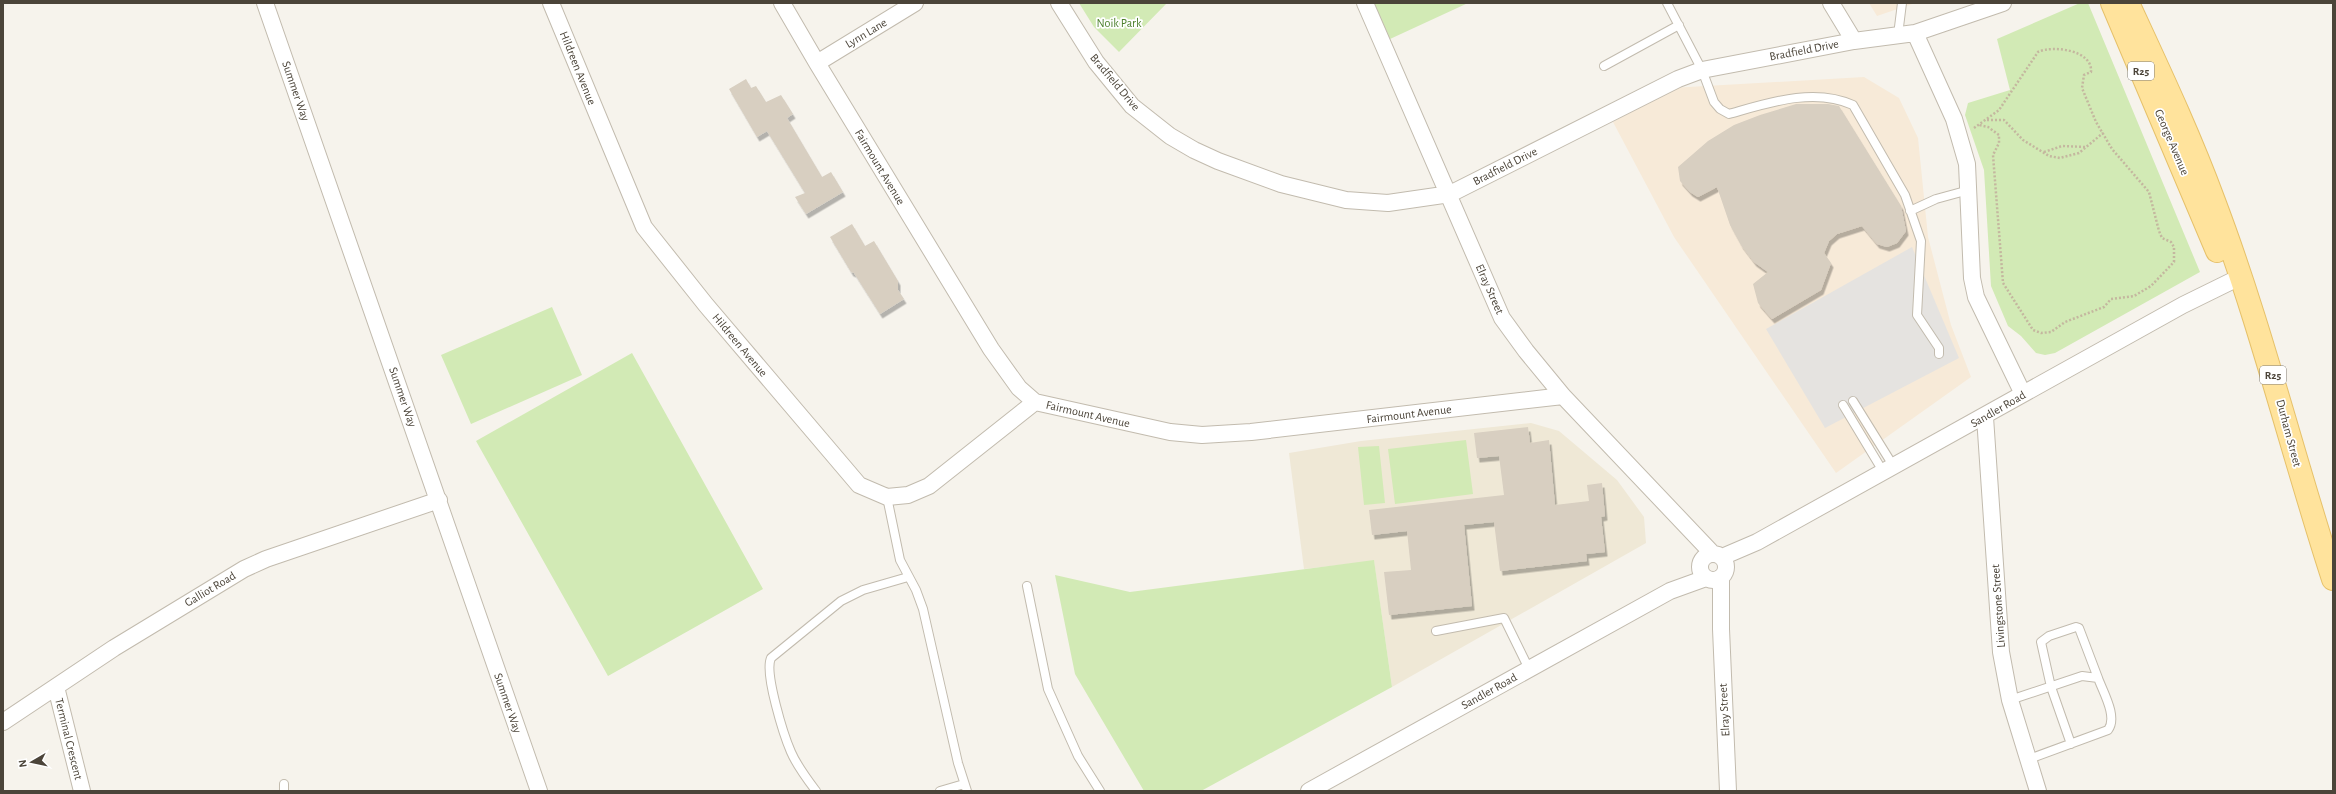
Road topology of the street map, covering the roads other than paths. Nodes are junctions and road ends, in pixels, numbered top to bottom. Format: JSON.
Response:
{"nodes":[{"id":1,"x":265,"y":3,"type":"edge"},
{"id":2,"x":551,"y":3,"type":"edge"},
{"id":3,"x":782,"y":3,"type":"edge"},
{"id":4,"x":915,"y":3,"type":"edge"},
{"id":5,"x":1059,"y":3,"type":"edge"},
{"id":6,"x":1365,"y":3,"type":"edge"},
{"id":7,"x":1667,"y":3,"type":"edge"},
{"id":8,"x":1831,"y":3,"type":"edge"},
{"id":9,"x":1902,"y":3,"type":"edge"},
{"id":10,"x":2003,"y":3,"type":"edge"},
{"id":11,"x":2112,"y":3,"type":"edge"},
{"id":12,"x":2128,"y":3,"type":"edge"},
{"id":13,"x":1678,"y":25,"type":"junction"},
{"id":14,"x":1915,"y":33,"type":"junction"},
{"id":15,"x":1898,"y":35,"type":"junction"},
{"id":16,"x":1854,"y":41,"type":"junction"},
{"id":17,"x":817,"y":63,"type":"junction"},
{"id":18,"x":1604,"y":66,"type":"dead end"},
{"id":19,"x":1702,"y":70,"type":"junction"},
{"id":20,"x":1969,"y":190,"type":"junction"},
{"id":21,"x":1450,"y":194,"type":"junction"},
{"id":22,"x":1910,"y":211,"type":"junction"},
{"id":23,"x":2234,"y":280,"type":"junction"},
{"id":24,"x":1939,"y":354,"type":"dead end"},
{"id":25,"x":2023,"y":394,"type":"junction"},
{"id":26,"x":1563,"y":396,"type":"junction"},
{"id":27,"x":1853,"y":401,"type":"dead end"},
{"id":28,"x":1035,"y":402,"type":"junction"},
{"id":29,"x":1843,"y":405,"type":"dead end"},
{"id":30,"x":1985,"y":417,"type":"junction"},
{"id":31,"x":1889,"y":470,"type":"junction"},
{"id":32,"x":887,"y":498,"type":"junction"},
{"id":33,"x":439,"y":500,"type":"junction"},
{"id":34,"x":1713,"y":566,"type":"junction"},
{"id":35,"x":908,"y":577,"type":"junction"},
{"id":36,"x":2333,"y":579,"type":"edge"},
{"id":37,"x":1027,"y":586,"type":"dead end"},
{"id":38,"x":1436,"y":631,"type":"dead end"},
{"id":39,"x":1529,"y":669,"type":"junction"},
{"id":40,"x":2098,"y":678,"type":"junction"},
{"id":41,"x":56,"y":687,"type":"junction"},
{"id":42,"x":2051,"y":687,"type":"junction"},
{"id":43,"x":2010,"y":700,"type":"junction"},
{"id":44,"x":3,"y":722,"type":"edge"},
{"id":45,"x":2071,"y":744,"type":"junction"},
{"id":46,"x":2029,"y":759,"type":"junction"},
{"id":47,"x":966,"y":787,"type":"edge"},
{"id":48,"x":82,"y":791,"type":"edge"},
{"id":49,"x":539,"y":791,"type":"edge"},
{"id":50,"x":816,"y":791,"type":"edge"},
{"id":51,"x":940,"y":791,"type":"edge"},
{"id":52,"x":1100,"y":791,"type":"edge"},
{"id":53,"x":1309,"y":791,"type":"edge"},
{"id":54,"x":1728,"y":791,"type":"edge"},
{"id":55,"x":2038,"y":791,"type":"edge"}],
"edges":[{"from":1,"to":33,"type":"street","name":"Summer Way"},
{"from":2,"to":32,"type":"street","name":"Hildreen Avenue"},
{"from":3,"to":17,"type":"street","name":"Fairmount Avenue"},
{"from":4,"to":17,"type":"street","name":"Lynn Lane"},
{"from":5,"to":21,"type":"street","name":"Bradfield Drive"},
{"from":6,"to":21,"type":"street","name":"Elray Street"},
{"from":7,"to":13,"type":"lane"},
{"from":8,"to":16,"type":"street"},
{"from":9,"to":15,"type":"lane"},
{"from":10,"to":14,"type":"street","name":"Bradfield Drive"},
{"from":11,"to":23,"type":"main road","name":"George Avenue","number":"R25"},
{"from":12,"to":23,"type":"main road","name":"George Avenue","number":"R25"},
{"from":13,"to":18,"type":"lane"},
{"from":13,"to":19,"type":"lane"},
{"from":14,"to":15,"type":"street","name":"Bradfield Drive"},
{"from":14,"to":20,"type":"street"},
{"from":15,"to":16,"type":"street","name":"Bradfield Drive"},
{"from":16,"to":19,"type":"street","name":"Bradfield Drive"},
{"from":17,"to":28,"type":"street","name":"Fairmount Avenue"},
{"from":19,"to":21,"type":"street","name":"Bradfield Drive"},
{"from":19,"to":22,"type":"lane"},
{"from":20,"to":22,"type":"lane"},
{"from":20,"to":25,"type":"street"},
{"from":21,"to":26,"type":"street","name":"Elray Street"},
{"from":22,"to":24,"type":"lane"},
{"from":23,"to":25,"type":"street","name":"Sandler Road"},
{"from":23,"to":36,"type":"main road","name":"Durham Street","number":"R25"},
{"from":25,"to":30,"type":"street","name":"Sandler Road"},
{"from":26,"to":28,"type":"street","name":"Fairmount Avenue"},
{"from":26,"to":34,"type":"street","name":"Elray Street"},
{"from":27,"to":31,"type":"lane"},
{"from":28,"to":32,"type":"street"},
{"from":29,"to":31,"type":"lane"},
{"from":30,"to":31,"type":"street","name":"Sandler Road"},
{"from":30,"to":43,"type":"street","name":"Livingstone Street"},
{"from":31,"to":34,"type":"street","name":"Sandler Road"},
{"from":32,"to":35,"type":"lane"},
{"from":33,"to":41,"type":"street","name":"Galliot Road"},
{"from":33,"to":49,"type":"street","name":"Summer Way"},
{"from":34,"to":39,"type":"street","name":"Sandler Road"},
{"from":34,"to":54,"type":"street","name":"Elray Street"},
{"from":35,"to":47,"type":"lane"},
{"from":35,"to":50,"type":"lane"},
{"from":37,"to":52,"type":"lane"},
{"from":38,"to":39,"type":"lane"},
{"from":39,"to":53,"type":"street","name":"Sandler Road"},
{"from":40,"to":42,"type":"lane"},
{"from":40,"to":42,"type":"lane"},
{"from":40,"to":45,"type":"lane"},
{"from":41,"to":44,"type":"street","name":"Galliot Road"},
{"from":41,"to":48,"type":"street","name":"Terminal Crescent"},
{"from":42,"to":43,"type":"lane"},
{"from":42,"to":45,"type":"lane"},
{"from":43,"to":46,"type":"street","name":"Livingstone Street"},
{"from":45,"to":46,"type":"lane"},
{"from":46,"to":55,"type":"street","name":"Livingstone Street"},
{"from":47,"to":51,"type":"lane"}]}
